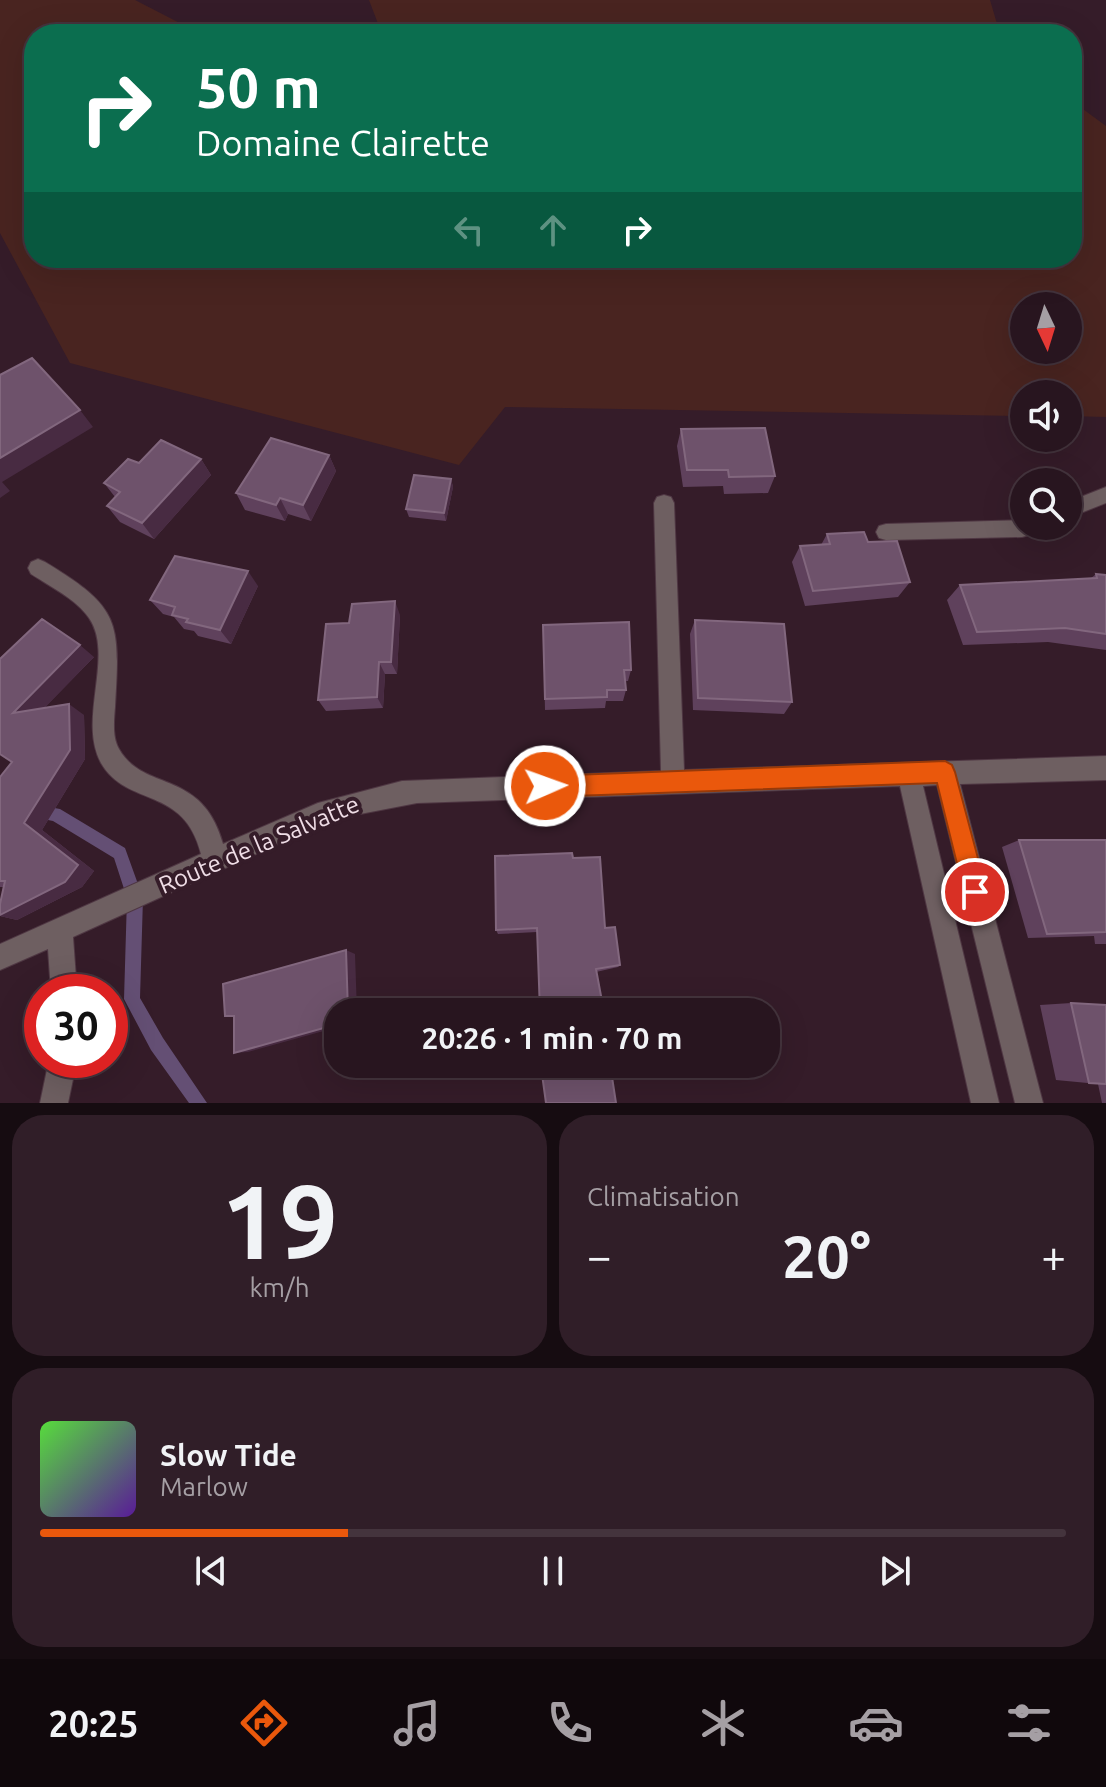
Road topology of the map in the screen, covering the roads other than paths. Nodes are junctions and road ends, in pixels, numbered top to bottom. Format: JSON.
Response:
{"nodes":[{"id":1,"x":1106,"y":495,"type":"edge"},
{"id":2,"x":664,"y":503,"type":"dead end"},
{"id":3,"x":1082,"y":504,"type":"edge"},
{"id":4,"x":1010,"y":529,"type":"edge"},
{"id":5,"x":886,"y":532,"type":"dead end"},
{"id":6,"x":38,"y":568,"type":"dead end"},
{"id":7,"x":1106,"y":768,"type":"edge"},
{"id":8,"x":945,"y":772,"type":"junction"},
{"id":9,"x":909,"y":774,"type":"junction"},
{"id":10,"x":673,"y":782,"type":"junction"},
{"id":11,"x":215,"y":861,"type":"junction"},
{"id":12,"x":60,"y":933,"type":"junction"},
{"id":13,"x":0,"y":957,"type":"edge"},
{"id":14,"x":63,"y":974,"type":"edge"},
{"id":15,"x":59,"y":1078,"type":"edge"},
{"id":16,"x":54,"y":1103,"type":"edge"},
{"id":17,"x":985,"y":1103,"type":"edge"},
{"id":18,"x":1029,"y":1103,"type":"edge"}],
"edges":[{"from":1,"to":3,"type":"street"},
{"from":2,"to":10,"type":"street"},
{"from":4,"to":5,"type":"street"},
{"from":6,"to":11,"type":"street"},
{"from":7,"to":8,"type":"street","name":"Route de la Salvatte"},
{"from":8,"to":9,"type":"street","name":"Route de la Salvatte"},
{"from":8,"to":18,"type":"street"},
{"from":9,"to":10,"type":"street","name":"Route de la Salvatte"},
{"from":9,"to":17,"type":"street"},
{"from":10,"to":11,"type":"street","name":"Route de la Salvatte"},
{"from":11,"to":12,"type":"street","name":"Route de la Salvatte"},
{"from":12,"to":13,"type":"street","name":"Route de la Salvatte"},
{"from":12,"to":14,"type":"street"},
{"from":15,"to":16,"type":"street"}]}
